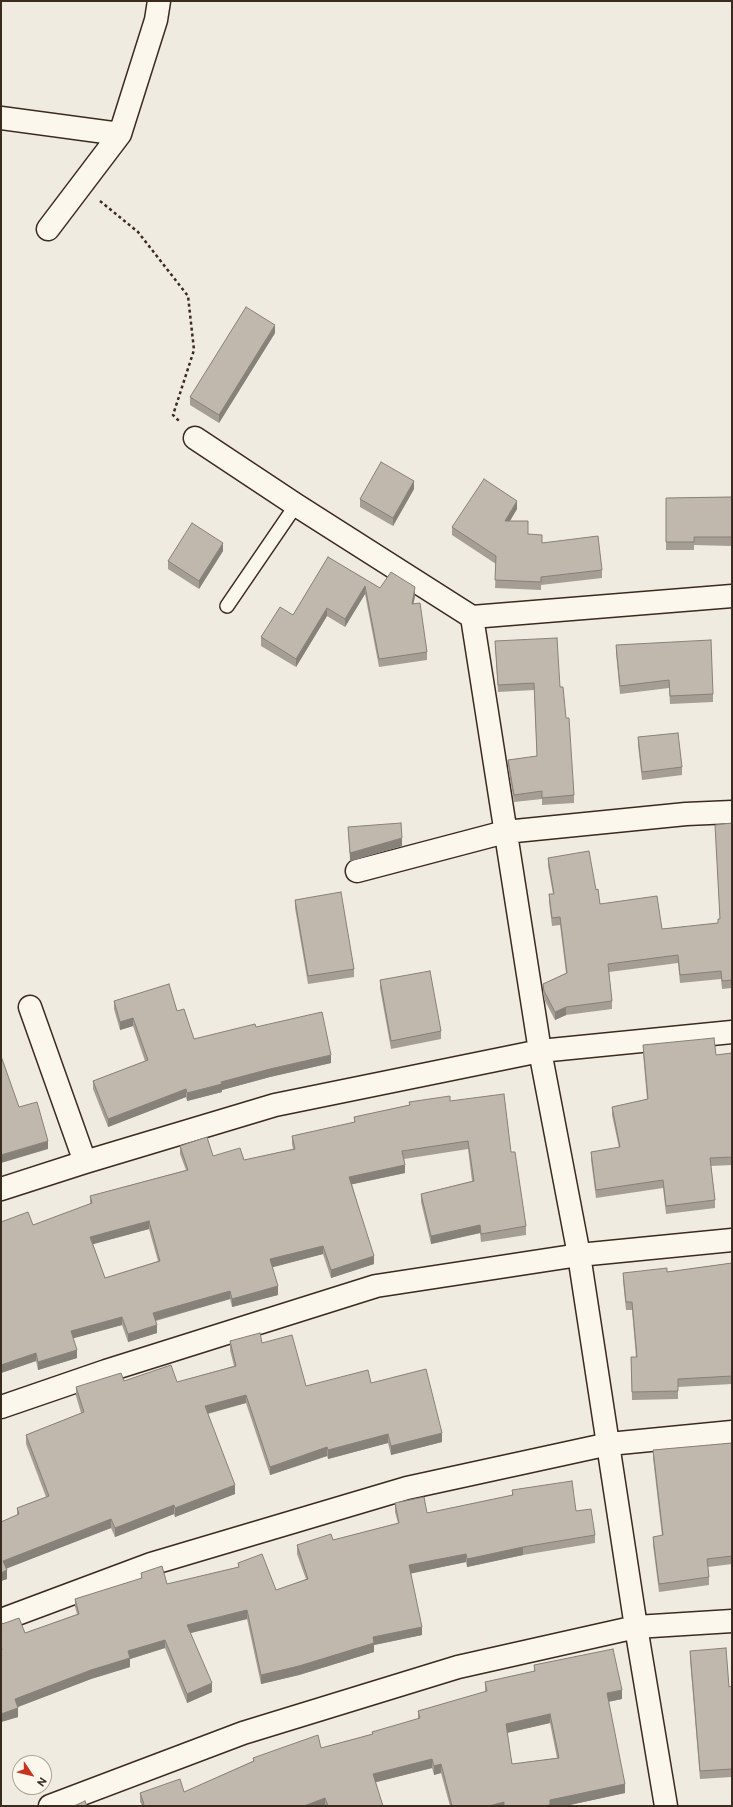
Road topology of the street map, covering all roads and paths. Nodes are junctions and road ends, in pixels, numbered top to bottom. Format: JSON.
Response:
{"nodes":[{"id":1,"x":159,"y":1,"type":"edge"},
{"id":2,"x":1,"y":118,"type":"edge"},
{"id":3,"x":120,"y":134,"type":"junction"},
{"id":4,"x":81,"y":185,"type":"junction"},
{"id":5,"x":48,"y":229,"type":"dead end"},
{"id":6,"x":195,"y":438,"type":"joint"},
{"id":7,"x":296,"y":505,"type":"junction"},
{"id":8,"x":732,"y":596,"type":"edge"},
{"id":9,"x":227,"y":606,"type":"dead end"},
{"id":10,"x":472,"y":617,"type":"junction"},
{"id":11,"x":732,"y":812,"type":"edge"},
{"id":12,"x":506,"y":832,"type":"junction"},
{"id":13,"x":357,"y":871,"type":"dead end"},
{"id":14,"x":30,"y":1007,"type":"dead end"},
{"id":15,"x":732,"y":1032,"type":"edge"},
{"id":16,"x":540,"y":1051,"type":"junction"},
{"id":17,"x":85,"y":1162,"type":"junction"},
{"id":18,"x":1,"y":1189,"type":"edge"},
{"id":19,"x":732,"y":1240,"type":"edge"},
{"id":20,"x":579,"y":1255,"type":"junction"},
{"id":21,"x":1,"y":1406,"type":"edge"},
{"id":22,"x":732,"y":1432,"type":"edge"},
{"id":23,"x":609,"y":1444,"type":"junction"},
{"id":24,"x":1,"y":1620,"type":"edge"},
{"id":25,"x":732,"y":1621,"type":"edge"},
{"id":26,"x":636,"y":1627,"type":"junction"},
{"id":27,"x":50,"y":1806,"type":"edge"},
{"id":28,"x":666,"y":1806,"type":"edge"}],
"edges":[{"from":1,"to":3,"type":"street"},
{"from":2,"to":3,"type":"street"},
{"from":3,"to":4,"type":"street"},
{"from":4,"to":5,"type":"street"},
{"from":4,"to":6,"type":"path"},
{"from":6,"to":7,"type":"street"},
{"from":7,"to":9,"type":"lane"},
{"from":7,"to":10,"type":"street"},
{"from":8,"to":10,"type":"street"},
{"from":10,"to":12,"type":"street"},
{"from":11,"to":12,"type":"street"},
{"from":12,"to":13,"type":"street"},
{"from":12,"to":16,"type":"street"},
{"from":14,"to":17,"type":"street"},
{"from":15,"to":16,"type":"street"},
{"from":16,"to":17,"type":"street"},
{"from":16,"to":20,"type":"street"},
{"from":17,"to":18,"type":"street"},
{"from":19,"to":20,"type":"street"},
{"from":20,"to":21,"type":"street"},
{"from":20,"to":23,"type":"street"},
{"from":22,"to":23,"type":"street"},
{"from":23,"to":24,"type":"street"},
{"from":23,"to":26,"type":"street"},
{"from":25,"to":26,"type":"street"},
{"from":26,"to":27,"type":"street"},
{"from":26,"to":28,"type":"street"}]}
